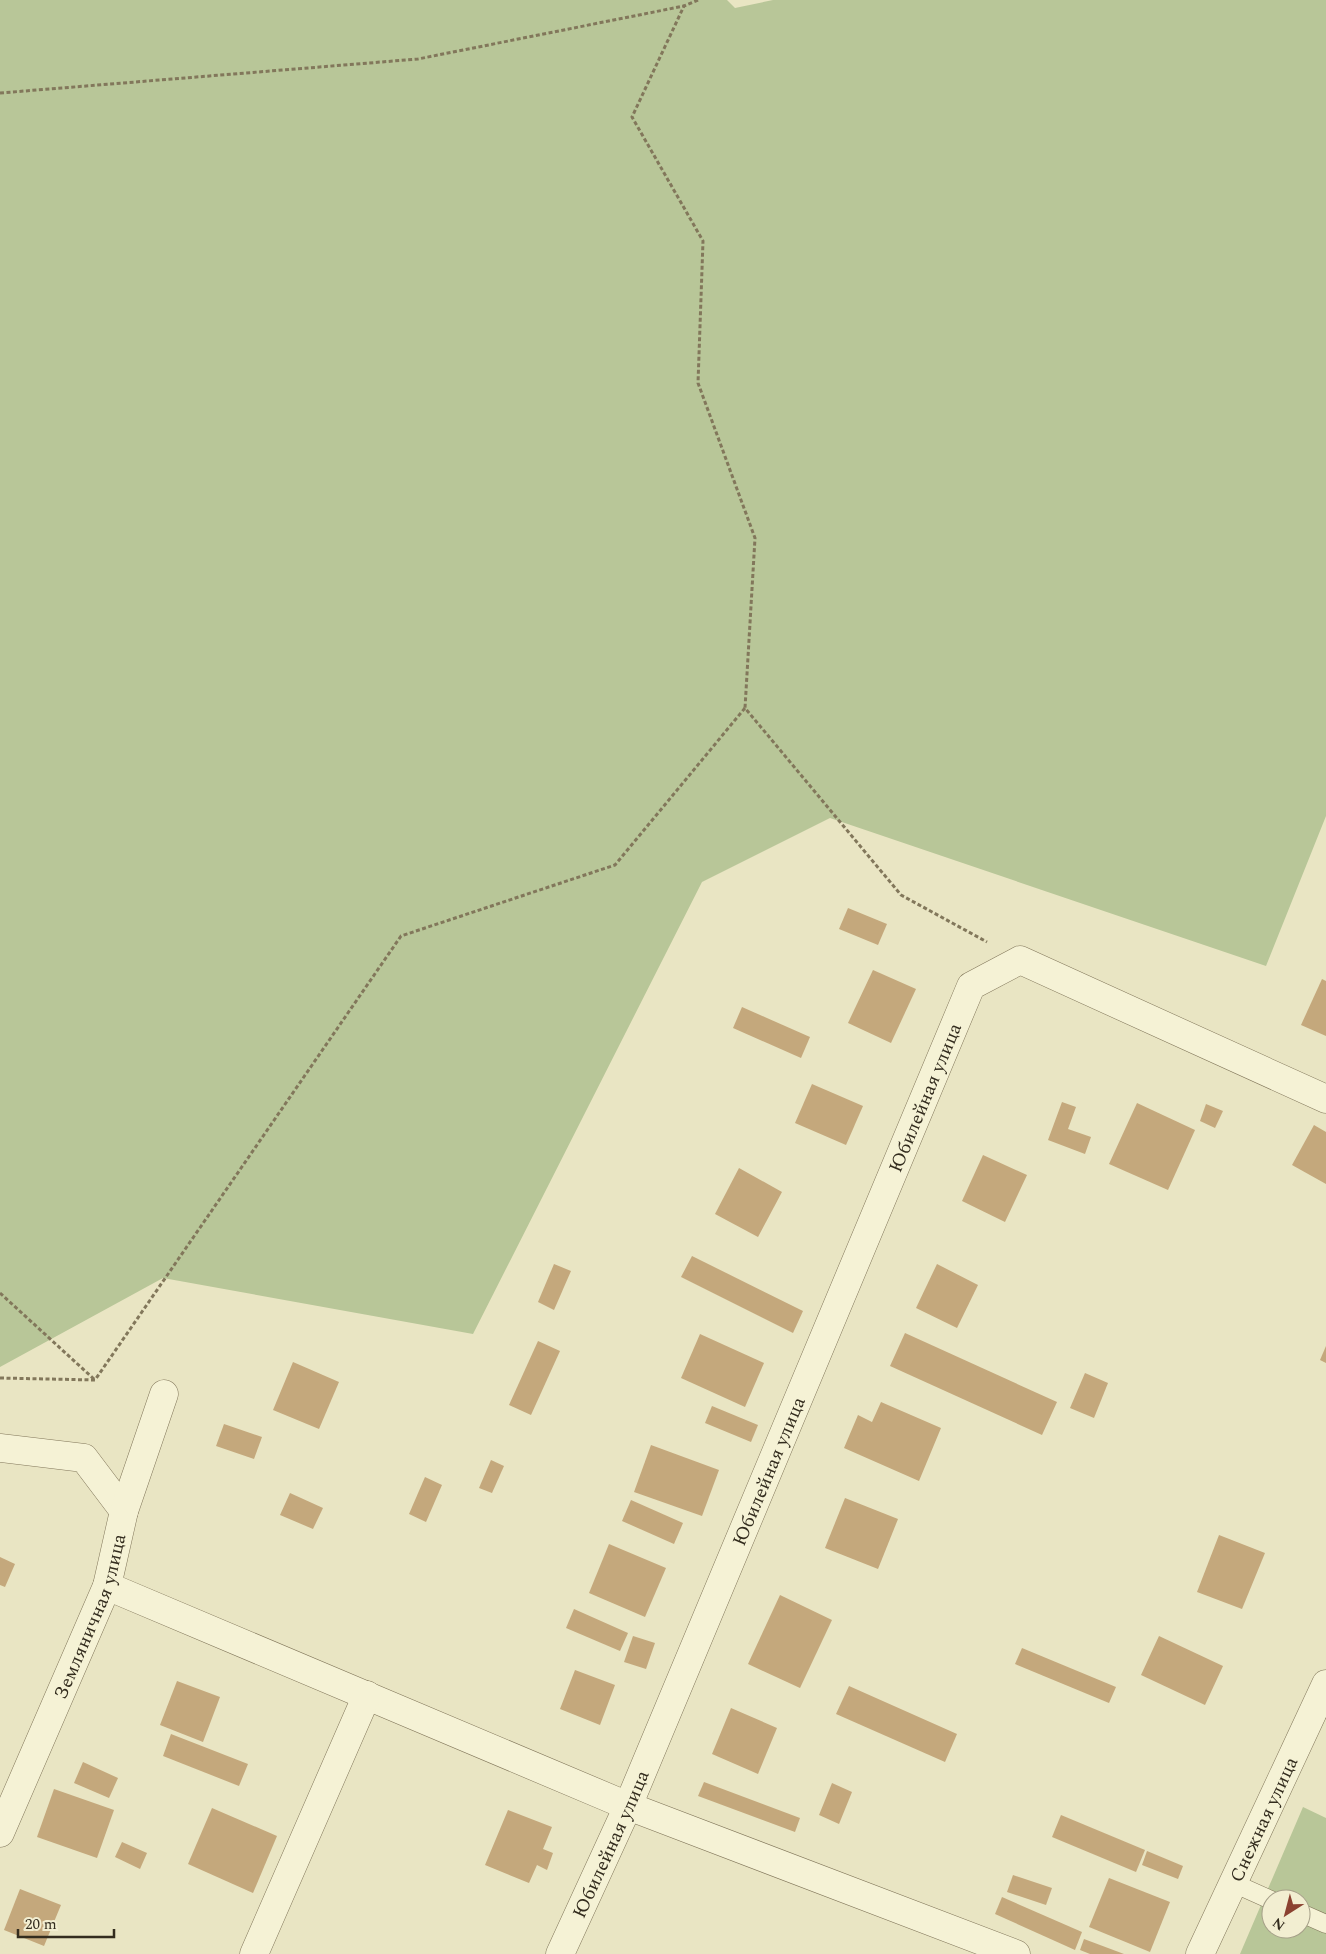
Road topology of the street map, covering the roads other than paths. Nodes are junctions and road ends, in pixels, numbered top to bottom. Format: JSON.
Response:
{"nodes":[{"id":1,"x":1326,"y":1099,"type":"edge"},
{"id":2,"x":164,"y":1394,"type":"dead end"},
{"id":3,"x":0,"y":1448,"type":"edge"},
{"id":4,"x":124,"y":1511,"type":"junction"},
{"id":5,"x":107,"y":1586,"type":"junction"},
{"id":6,"x":1326,"y":1684,"type":"edge"},
{"id":7,"x":367,"y":1694,"type":"junction"},
{"id":8,"x":628,"y":1806,"type":"junction"},
{"id":9,"x":0,"y":1833,"type":"edge"},
{"id":10,"x":1233,"y":1883,"type":"junction"},
{"id":11,"x":1261,"y":1896,"type":"edge"},
{"id":12,"x":1311,"y":1917,"type":"edge"},
{"id":13,"x":1326,"y":1924,"type":"edge"},
{"id":14,"x":254,"y":1954,"type":"edge"},
{"id":15,"x":560,"y":1954,"type":"edge"},
{"id":16,"x":1016,"y":1954,"type":"edge"},
{"id":17,"x":1200,"y":1954,"type":"edge"}],
"edges":[{"from":1,"to":8,"type":"street","name":"Юбилейная улица"},
{"from":2,"to":4,"type":"street","name":"Земляничная улица"},
{"from":3,"to":4,"type":"street"},
{"from":4,"to":5,"type":"street","name":"Земляничная улица"},
{"from":5,"to":7,"type":"street"},
{"from":5,"to":9,"type":"street","name":"Земляничная улица"},
{"from":6,"to":10,"type":"street","name":"Снежная улица"},
{"from":7,"to":8,"type":"street"},
{"from":7,"to":14,"type":"street"},
{"from":8,"to":15,"type":"street","name":"Юбилейная улица"},
{"from":8,"to":16,"type":"street"},
{"from":10,"to":11,"type":"lane"},
{"from":10,"to":17,"type":"street","name":"Снежная улица"},
{"from":12,"to":13,"type":"lane"}]}
